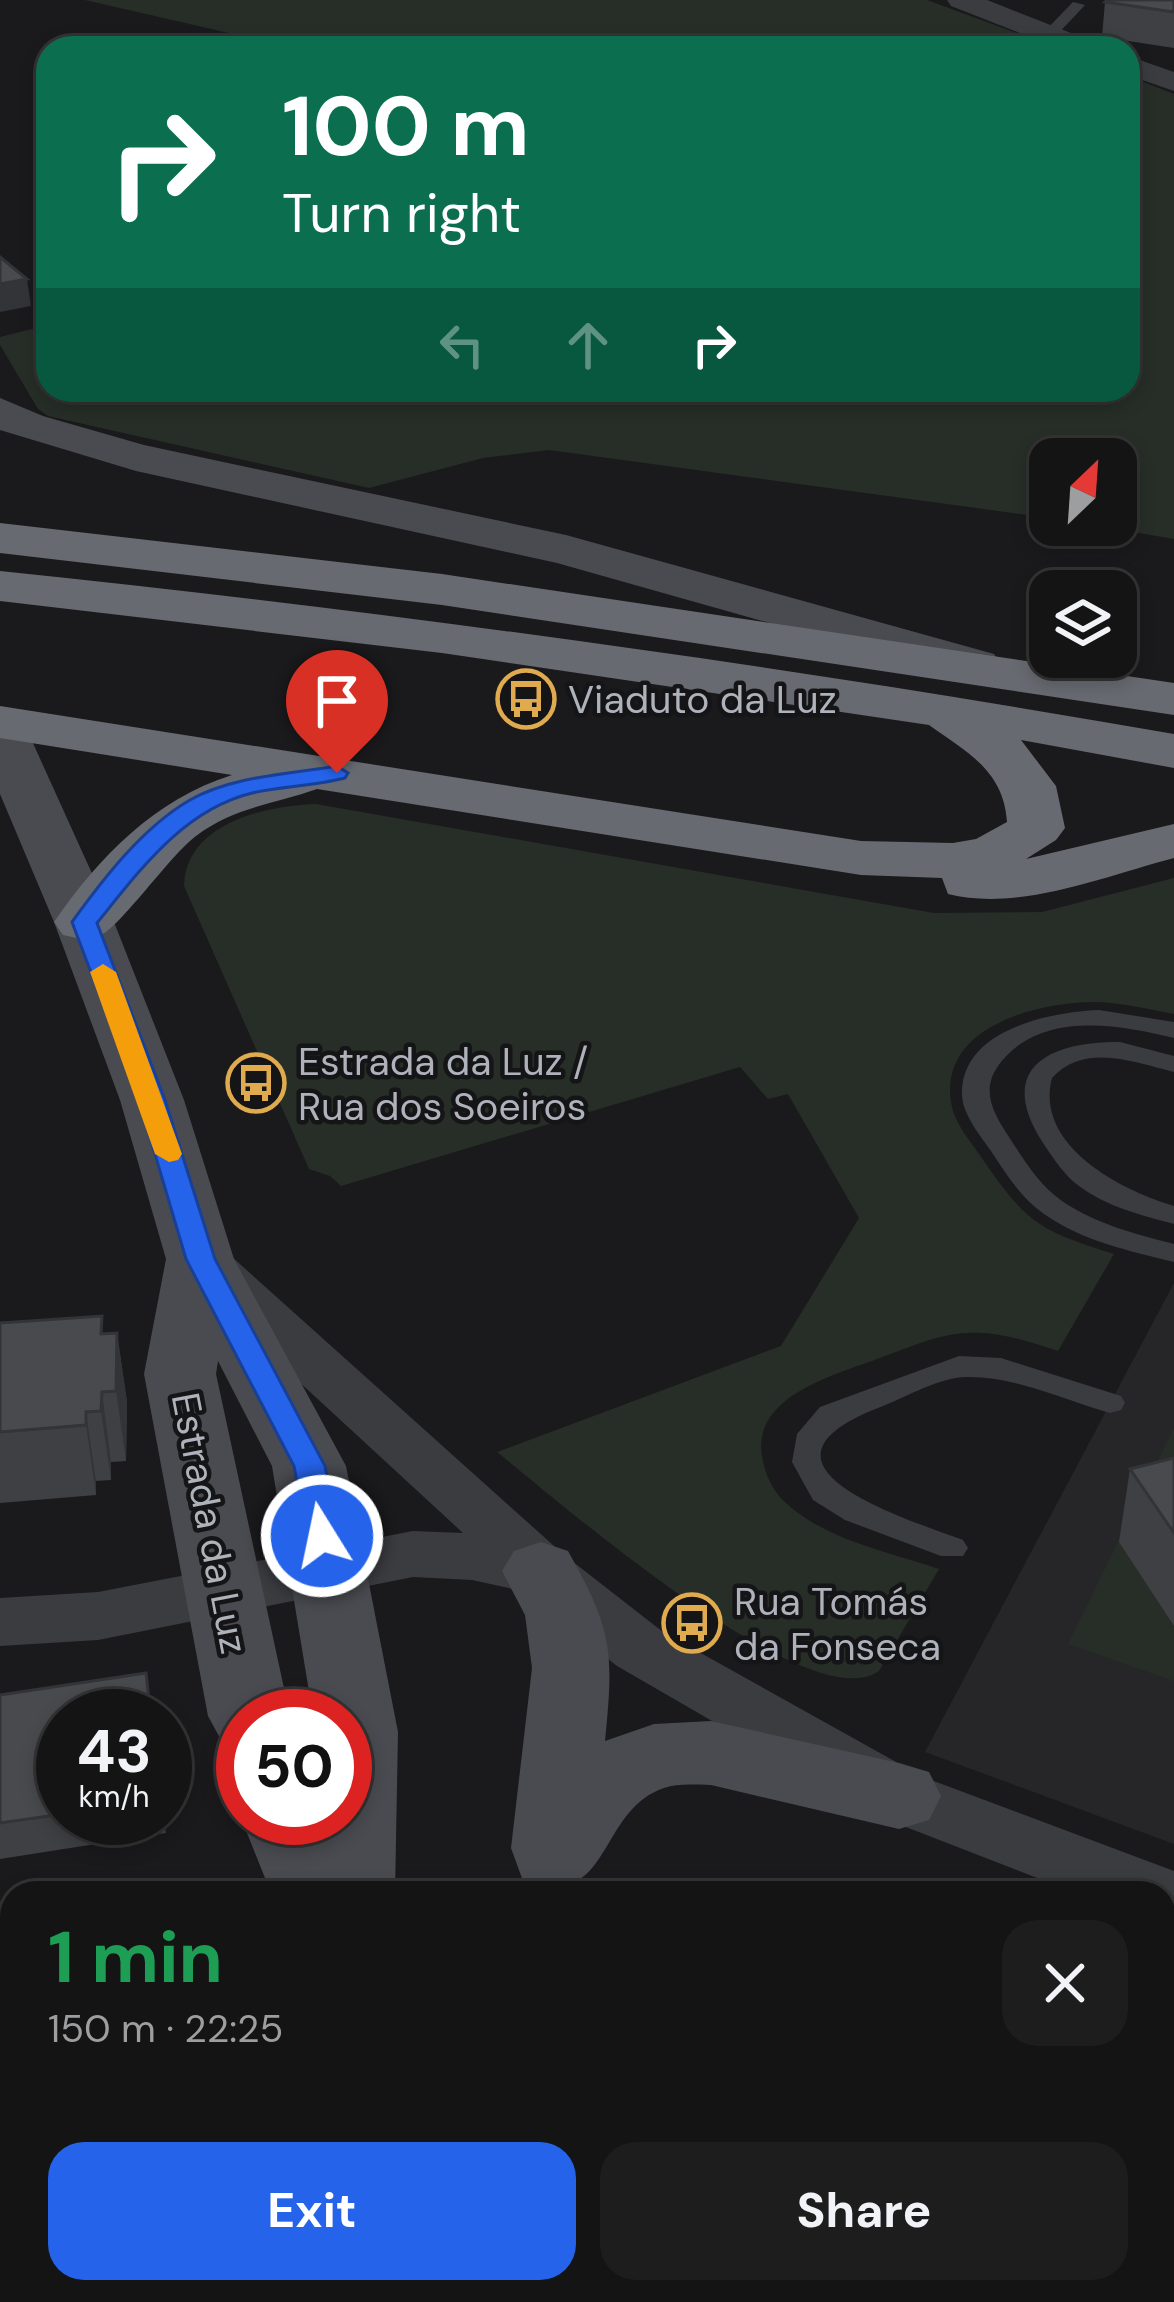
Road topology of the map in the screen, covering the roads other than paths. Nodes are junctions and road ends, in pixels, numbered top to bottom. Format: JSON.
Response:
{"nodes":[{"id":1,"x":961,"y":0,"type":"edge"},
{"id":2,"x":1078,"y":5,"type":"dead end"},
{"id":3,"x":1049,"y":35,"type":"joint"},
{"id":4,"x":1140,"y":69,"type":"edge"},
{"id":5,"x":1174,"y":82,"type":"edge"},
{"id":6,"x":0,"y":412,"type":"edge"},
{"id":7,"x":0,"y":538,"type":"edge"},
{"id":8,"x":0,"y":586,"type":"edge"},
{"id":9,"x":1001,"y":672,"type":"junction"},
{"id":10,"x":1174,"y":699,"type":"edge"},
{"id":11,"x":940,"y":708,"type":"junction"},
{"id":12,"x":0,"y":726,"type":"edge"},
{"id":13,"x":1174,"y":751,"type":"edge"},
{"id":14,"x":337,"y":773,"type":"junction"},
{"id":15,"x":1174,"y":842,"type":"edge"},
{"id":16,"x":861,"y":858,"type":"junction"},
{"id":17,"x":84,"y":922,"type":"junction"},
{"id":18,"x":1174,"y":1030,"type":"edge"},
{"id":19,"x":1174,"y":1064,"type":"edge"},
{"id":20,"x":1174,"y":1215,"type":"edge"},
{"id":21,"x":1174,"y":1253,"type":"edge"},
{"id":22,"x":200,"y":1259,"type":"junction"},
{"id":23,"x":1109,"y":1403,"type":"dead end"},
{"id":24,"x":952,"y":1548,"type":"dead end"},
{"id":25,"x":329,"y":1571,"type":"junction"},
{"id":26,"x":541,"y":1571,"type":"junction"},
{"id":27,"x":224,"y":1591,"type":"junction"},
{"id":28,"x":0,"y":1622,"type":"edge"},
{"id":29,"x":244,"y":1689,"type":"edge"},
{"id":30,"x":898,"y":1796,"type":"junction"},
{"id":31,"x":294,"y":1845,"type":"edge"},
{"id":32,"x":551,"y":1875,"type":"edge"},
{"id":33,"x":309,"y":1881,"type":"edge"},
{"id":34,"x":352,"y":1881,"type":"edge"},
{"id":35,"x":1122,"y":1881,"type":"edge"}],
"edges":[{"from":1,"to":3,"type":"street"},
{"from":2,"to":3,"type":"lane"},
{"from":4,"to":5,"type":"street"},
{"from":6,"to":9,"type":"main road"},
{"from":7,"to":9,"type":"highway"},
{"from":8,"to":11,"type":"highway"},
{"from":9,"to":10,"type":"highway"},
{"from":11,"to":13,"type":"highway"},
{"from":11,"to":16,"type":"highway"},
{"from":12,"to":14,"type":"highway"},
{"from":12,"to":17,"type":"main road","name":"Estrada da Luz"},
{"from":14,"to":16,"type":"highway"},
{"from":14,"to":17,"type":"highway"},
{"from":15,"to":16,"type":"highway"},
{"from":17,"to":22,"type":"main road","name":"Estrada da Luz"},
{"from":18,"to":21,"type":"lane"},
{"from":19,"to":20,"type":"lane"},
{"from":22,"to":25,"type":"main road","name":"Estrada da Luz"},
{"from":22,"to":26,"type":"street"},
{"from":22,"to":27,"type":"main road","name":"Estrada da Luz"},
{"from":23,"to":24,"type":"lane"},
{"from":25,"to":26,"type":"street"},
{"from":25,"to":27,"type":"street"},
{"from":25,"to":34,"type":"main road","name":"Estrada da Luz"},
{"from":26,"to":30,"type":"street"},
{"from":26,"to":32,"type":"main road"},
{"from":27,"to":28,"type":"street"},
{"from":27,"to":29,"type":"main road","name":"Estrada da Luz"},
{"from":30,"to":32,"type":"main road"},
{"from":30,"to":35,"type":"street"},
{"from":31,"to":33,"type":"main road"}]}
